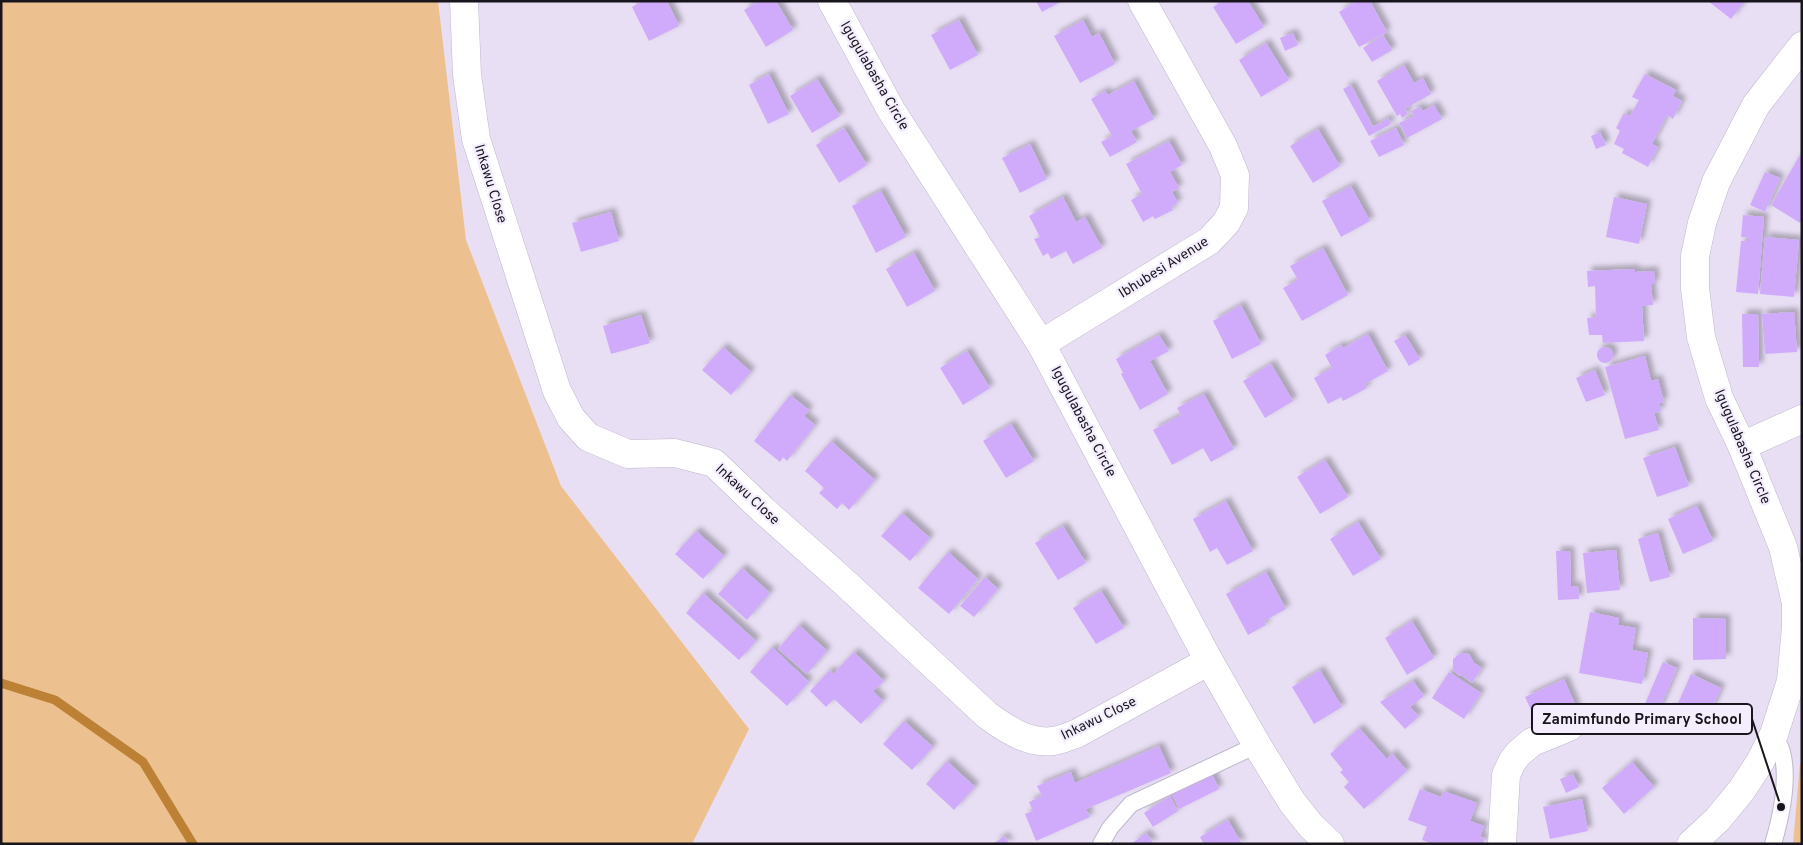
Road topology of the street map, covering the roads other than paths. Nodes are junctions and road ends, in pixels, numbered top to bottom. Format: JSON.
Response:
{"nodes":[{"id":1,"x":464,"y":1,"type":"edge"},
{"id":2,"x":832,"y":1,"type":"edge"},
{"id":3,"x":1142,"y":1,"type":"edge"},
{"id":4,"x":1802,"y":46,"type":"edge"},
{"id":5,"x":1041,"y":344,"type":"junction"},
{"id":6,"x":1802,"y":419,"type":"edge"},
{"id":7,"x":1742,"y":446,"type":"junction"},
{"id":8,"x":1210,"y":661,"type":"junction"},
{"id":9,"x":1570,"y":727,"type":"dead end"},
{"id":10,"x":1774,"y":734,"type":"junction"},
{"id":11,"x":1257,"y":745,"type":"junction"},
{"id":12,"x":1101,"y":844,"type":"edge"},
{"id":13,"x":1330,"y":844,"type":"edge"},
{"id":14,"x":1502,"y":844,"type":"edge"},
{"id":15,"x":1691,"y":844,"type":"edge"},
{"id":16,"x":1773,"y":844,"type":"edge"}],
"edges":[{"from":1,"to":8,"type":"street","name":"Inkawu Close"},
{"from":2,"to":5,"type":"street","name":"Igugulabasha Circle"},
{"from":3,"to":5,"type":"street","name":"Ibhubesi Avenue"},
{"from":4,"to":7,"type":"street","name":"Igugulabasha Circle"},
{"from":5,"to":8,"type":"street","name":"Igugulabasha Circle"},
{"from":6,"to":7,"type":"street"},
{"from":7,"to":10,"type":"street","name":"Igugulabasha Circle"},
{"from":8,"to":11,"type":"street","name":"Igugulabasha Circle"},
{"from":9,"to":14,"type":"street"},
{"from":10,"to":15,"type":"street","name":"Igugulabasha Circle"},
{"from":10,"to":16,"type":"lane"},
{"from":11,"to":12,"type":"lane"},
{"from":11,"to":13,"type":"street","name":"Igugulabasha Circle"}]}
